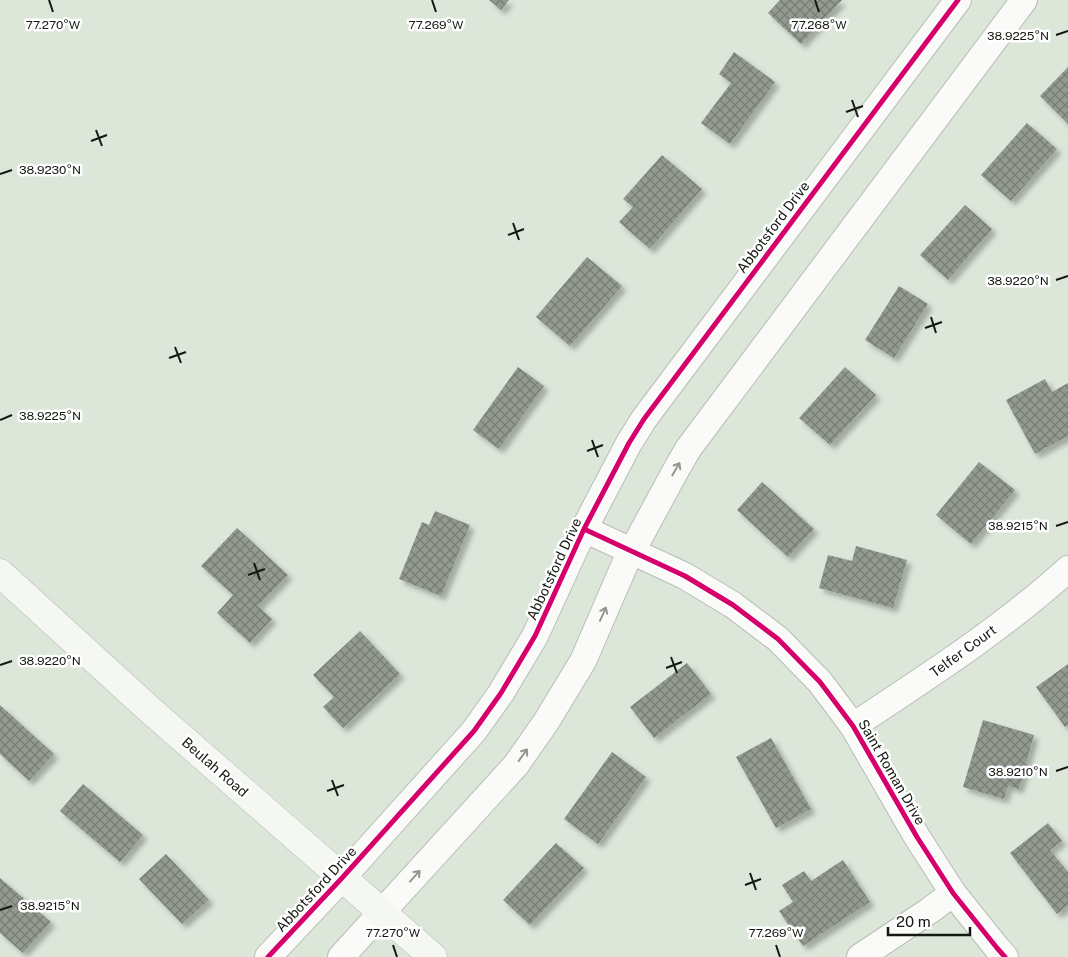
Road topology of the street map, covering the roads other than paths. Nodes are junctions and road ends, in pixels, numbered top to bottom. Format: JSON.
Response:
{"nodes":[{"id":1,"x":958,"y":0,"type":"edge"},
{"id":2,"x":1024,"y":0,"type":"edge"},
{"id":3,"x":584,"y":529,"type":"junction"},
{"id":4,"x":633,"y":552,"type":"junction"},
{"id":5,"x":1068,"y":569,"type":"edge"},
{"id":6,"x":0,"y":573,"type":"edge"},
{"id":7,"x":853,"y":726,"type":"junction"},
{"id":8,"x":342,"y":878,"type":"junction"},
{"id":9,"x":953,"y":892,"type":"junction"},
{"id":10,"x":382,"y":912,"type":"junction"},
{"id":11,"x":268,"y":957,"type":"edge"},
{"id":12,"x":341,"y":957,"type":"edge"},
{"id":13,"x":433,"y":957,"type":"edge"},
{"id":14,"x":860,"y":957,"type":"edge"},
{"id":15,"x":1005,"y":957,"type":"edge"}],
"edges":[{"from":1,"to":3,"type":"street","name":"Abbotsford Drive"},
{"from":4,"to":2,"type":"street","one_way":true},
{"from":3,"to":4,"type":"street","name":"Saint Roman Drive"},
{"from":3,"to":8,"type":"street","name":"Abbotsford Drive"},
{"from":4,"to":7,"type":"street","name":"Saint Roman Drive"},
{"from":10,"to":4,"type":"street","one_way":true},
{"from":5,"to":7,"type":"street","name":"Telfer Court"},
{"from":6,"to":8,"type":"main road","name":"Beulah Road"},
{"from":7,"to":9,"type":"street","name":"Saint Roman Drive"},
{"from":8,"to":10,"type":"main road","name":"Beulah Road"},
{"from":8,"to":11,"type":"street","name":"Abbotsford Drive"},
{"from":9,"to":14,"type":"street"},
{"from":9,"to":15,"type":"street","name":"Saint Roman Drive"},
{"from":10,"to":12,"type":"street"},
{"from":10,"to":13,"type":"main road","name":"Beulah Road"}]}
